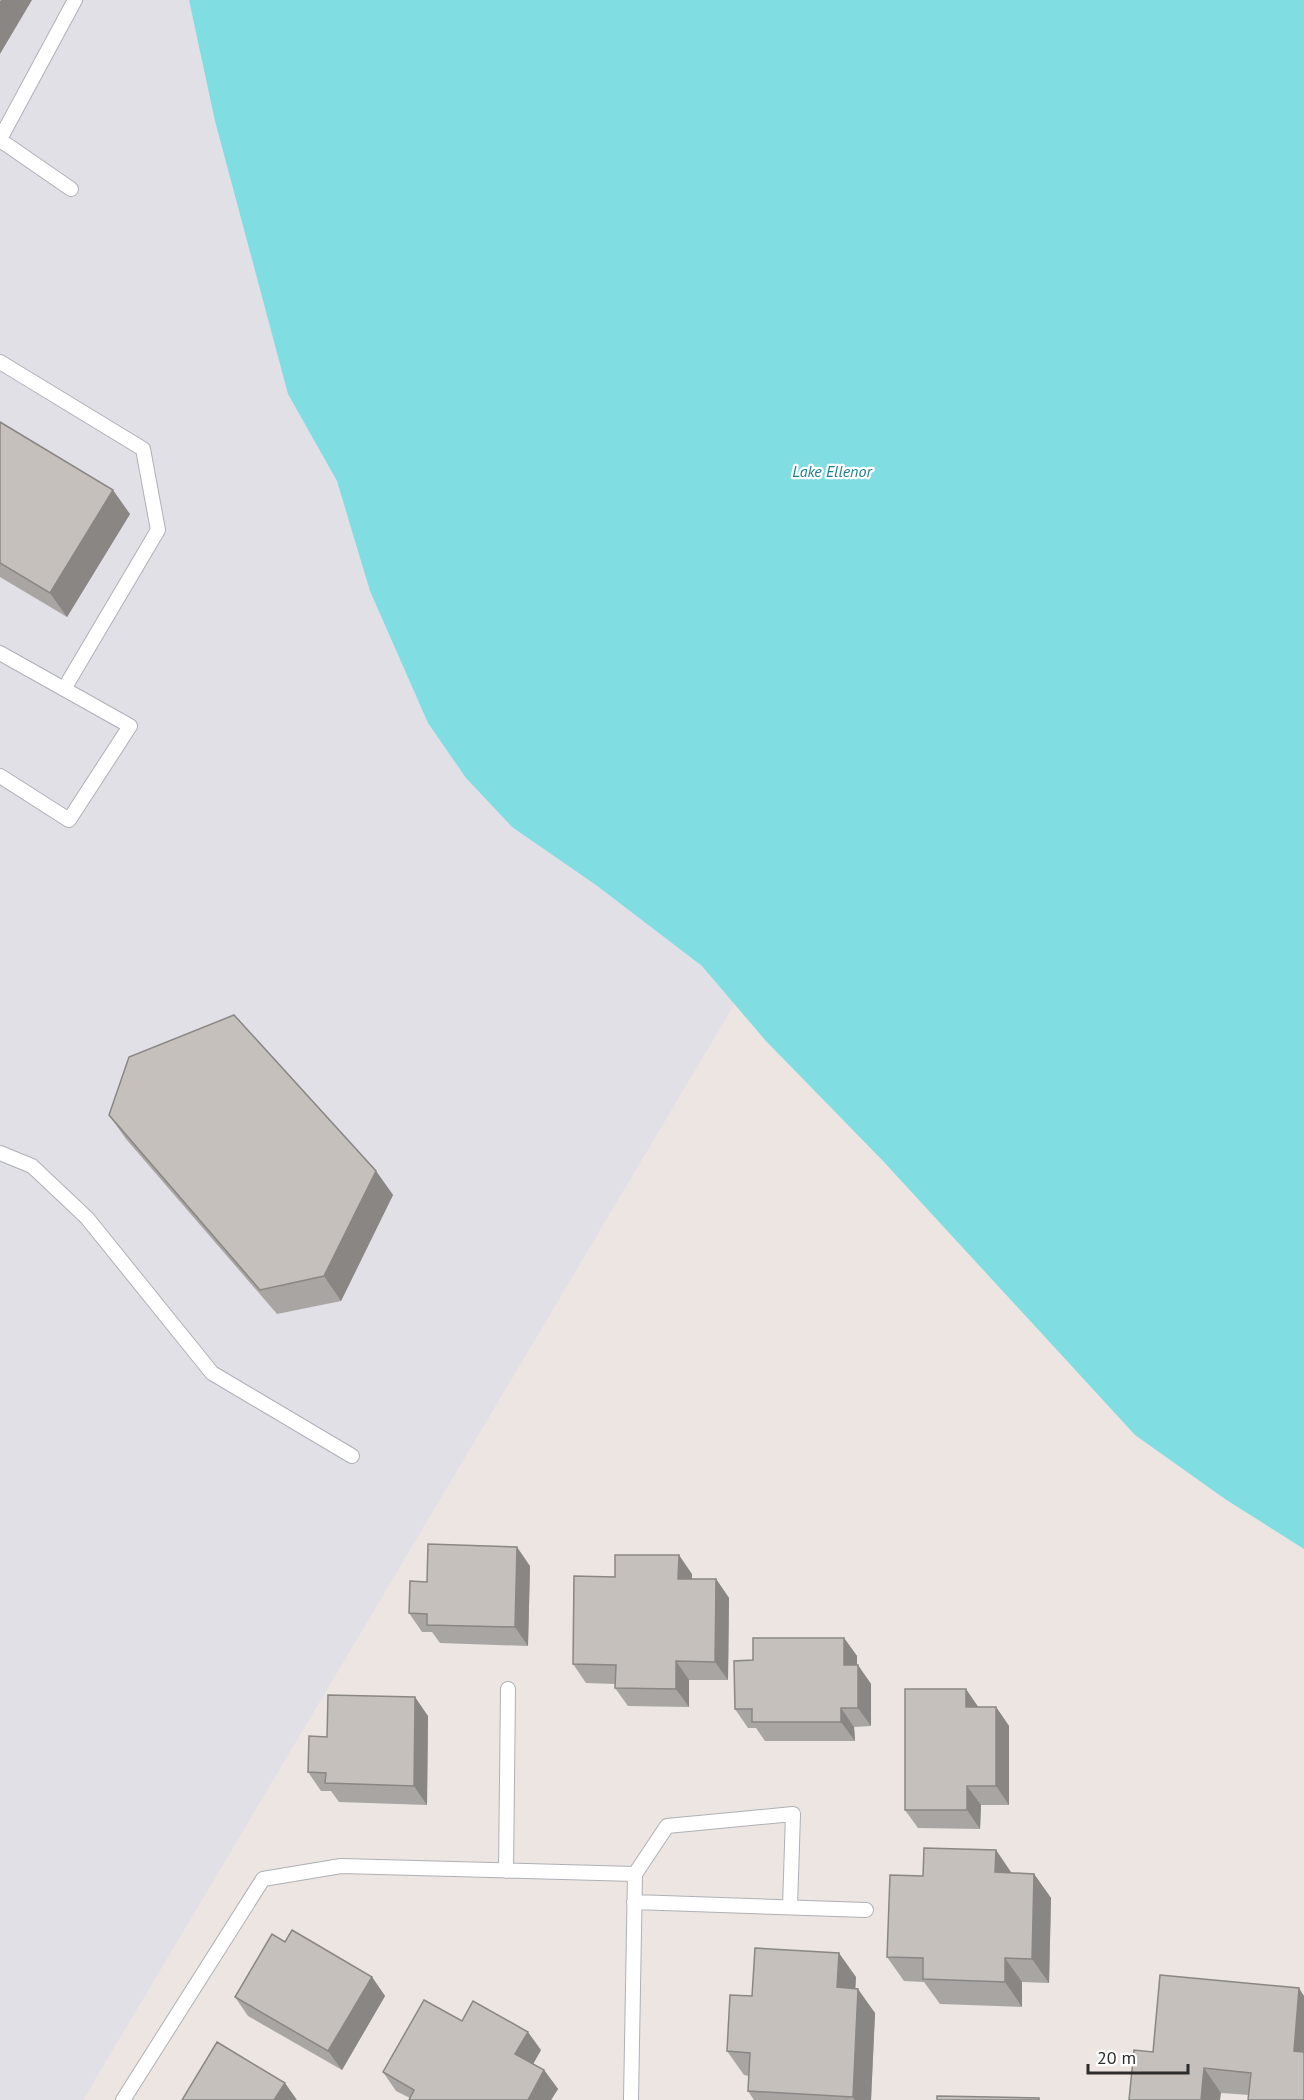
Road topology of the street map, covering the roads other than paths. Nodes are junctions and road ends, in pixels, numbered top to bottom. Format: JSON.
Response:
{"nodes":[{"id":1,"x":75,"y":0,"type":"edge"},
{"id":2,"x":0,"y":140,"type":"edge"},
{"id":3,"x":71,"y":189,"type":"dead end"},
{"id":4,"x":0,"y":362,"type":"edge"},
{"id":5,"x":0,"y":653,"type":"edge"},
{"id":6,"x":64,"y":689,"type":"junction"},
{"id":7,"x":0,"y":776,"type":"edge"},
{"id":8,"x":0,"y":1152,"type":"edge"},
{"id":9,"x":352,"y":1456,"type":"dead end"},
{"id":10,"x":508,"y":1689,"type":"dead end"},
{"id":11,"x":506,"y":1871,"type":"junction"},
{"id":12,"x":635,"y":1875,"type":"junction"},
{"id":13,"x":634,"y":1902,"type":"junction"},
{"id":14,"x":790,"y":1907,"type":"junction"},
{"id":15,"x":866,"y":1910,"type":"dead end"},
{"id":16,"x":123,"y":2100,"type":"edge"},
{"id":17,"x":631,"y":2100,"type":"edge"}],
"edges":[{"from":1,"to":2,"type":"lane"},
{"from":2,"to":3,"type":"lane"},
{"from":4,"to":6,"type":"lane"},
{"from":5,"to":6,"type":"lane"},
{"from":6,"to":7,"type":"lane"},
{"from":8,"to":9,"type":"lane"},
{"from":10,"to":11,"type":"lane"},
{"from":11,"to":12,"type":"lane"},
{"from":11,"to":16,"type":"lane"},
{"from":12,"to":13,"type":"lane"},
{"from":12,"to":14,"type":"lane"},
{"from":13,"to":14,"type":"lane"},
{"from":13,"to":17,"type":"lane"},
{"from":14,"to":15,"type":"lane"}]}
